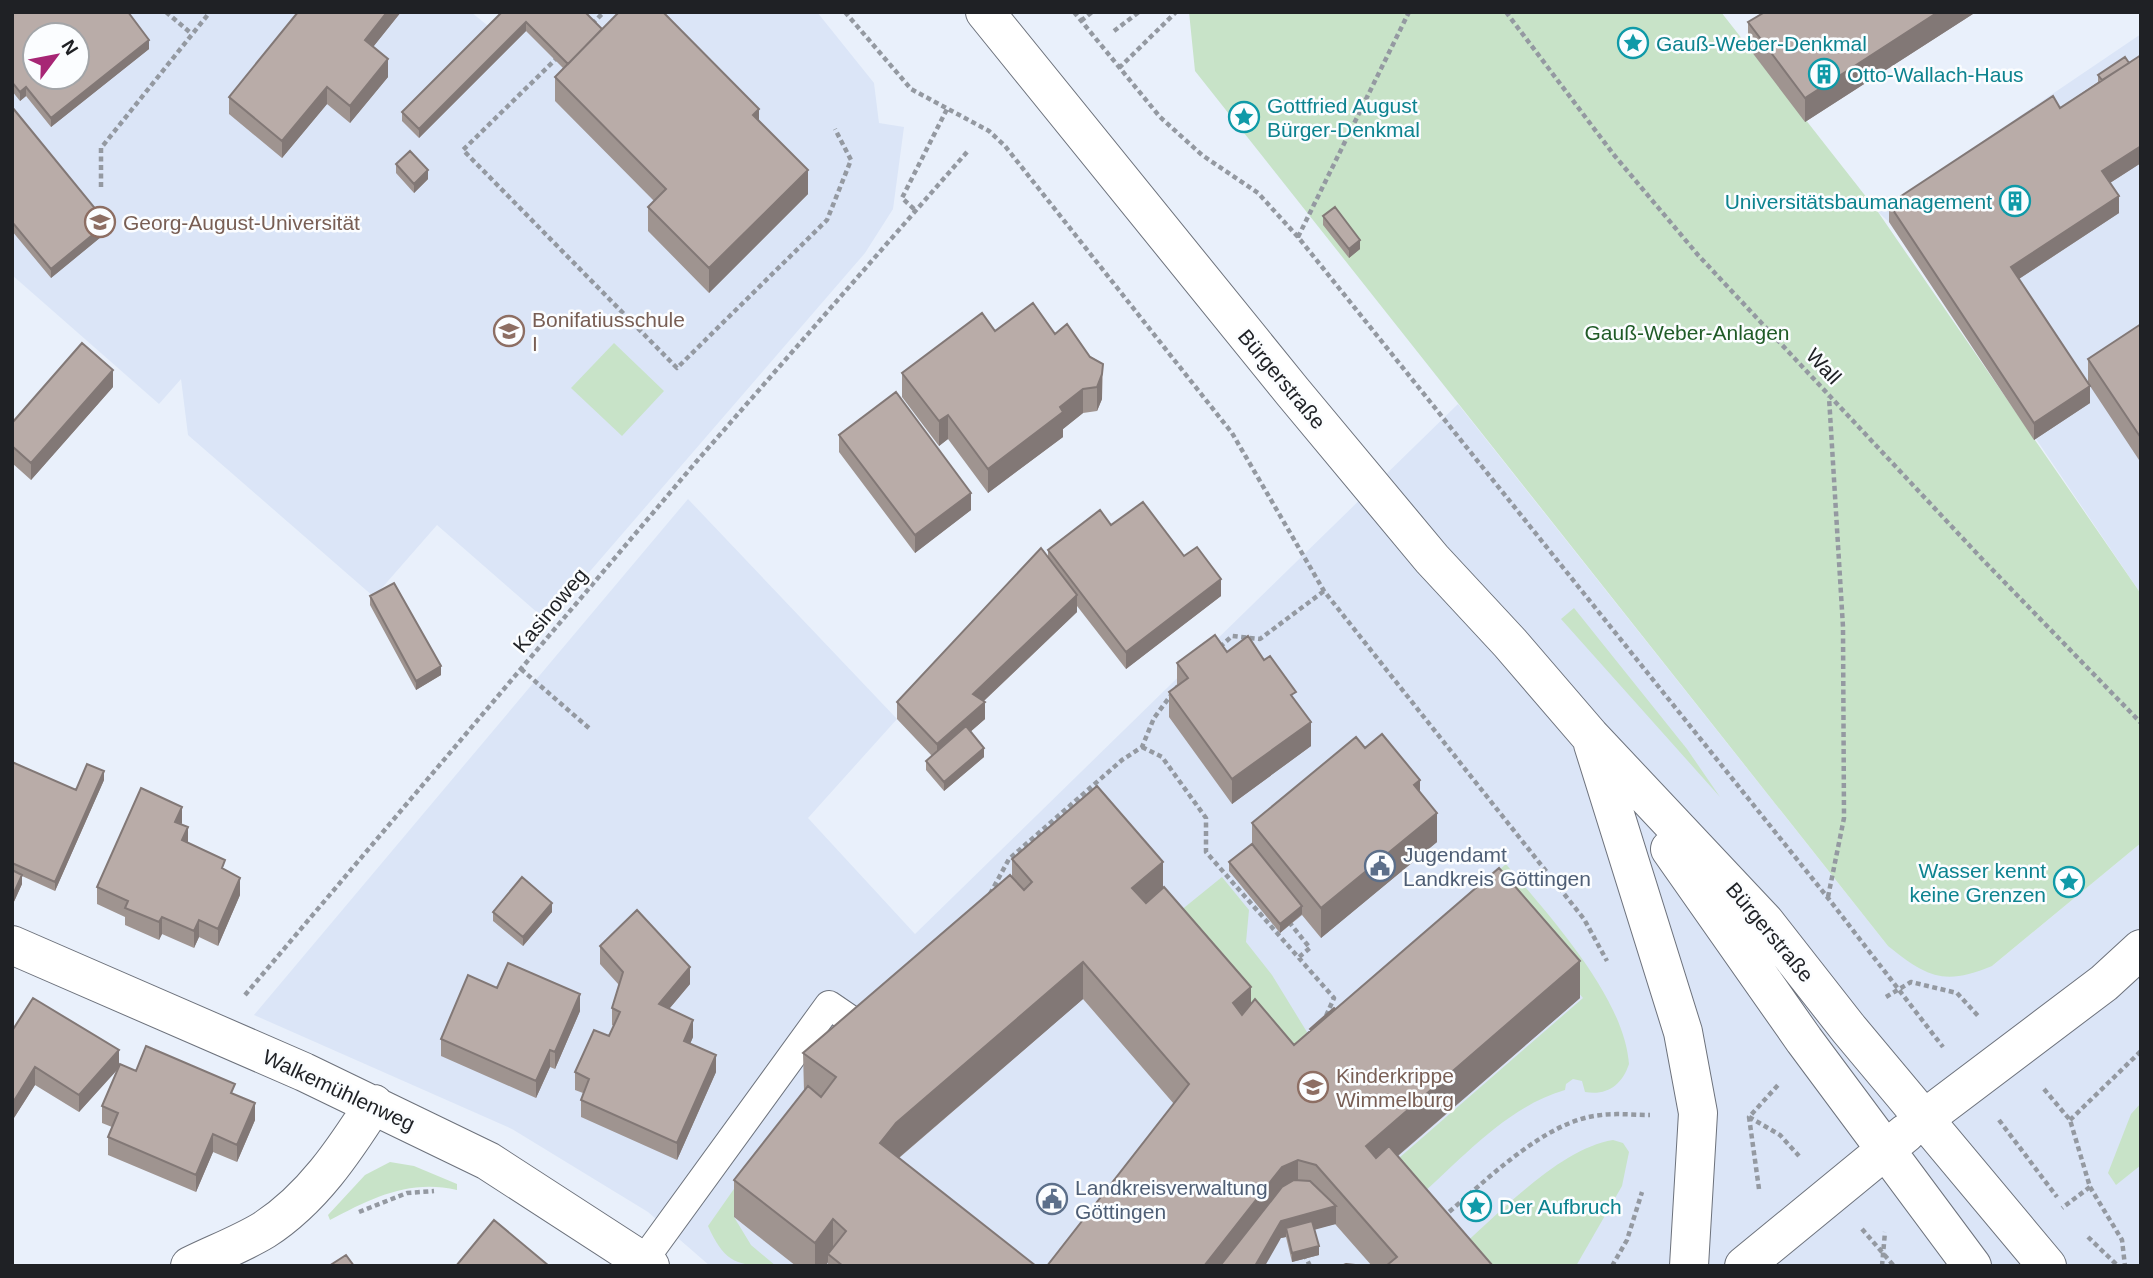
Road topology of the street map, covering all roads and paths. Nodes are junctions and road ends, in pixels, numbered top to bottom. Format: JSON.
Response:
{"nodes":[{"id":1,"x":166,"y":12,"type":"edge"},
{"id":2,"x":210,"y":12,"type":"edge"},
{"id":3,"x":604,"y":12,"type":"edge"},
{"id":4,"x":845,"y":12,"type":"edge"},
{"id":5,"x":985,"y":12,"type":"edge"},
{"id":6,"x":1074,"y":12,"type":"edge"},
{"id":7,"x":1093,"y":12,"type":"edge"},
{"id":8,"x":1139,"y":12,"type":"edge"},
{"id":9,"x":1175,"y":12,"type":"edge"},
{"id":10,"x":1409,"y":12,"type":"edge"},
{"id":11,"x":1506,"y":12,"type":"edge"},
{"id":12,"x":1081,"y":21,"type":"junction"},
{"id":13,"x":585,"y":31,"type":"edge"},
{"id":14,"x":1114,"y":31,"type":"dead end"},
{"id":15,"x":192,"y":34,"type":"junction"},
{"id":16,"x":566,"y":49,"type":"edge"},
{"id":17,"x":1119,"y":68,"type":"junction"},
{"id":18,"x":947,"y":109,"type":"junction"},
{"id":19,"x":835,"y":129,"type":"dead end"},
{"id":20,"x":967,"y":152,"type":"dead end"},
{"id":21,"x":101,"y":187,"type":"dead end"},
{"id":22,"x":914,"y":209,"type":"junction"},
{"id":23,"x":1298,"y":237,"type":"junction"},
{"id":24,"x":1829,"y":395,"type":"junction"},
{"id":25,"x":1324,"y":591,"type":"junction"},
{"id":26,"x":1212,"y":654,"type":"edge"},
{"id":27,"x":521,"y":669,"type":"junction"},
{"id":28,"x":1181,"y":682,"type":"edge"},
{"id":29,"x":2141,"y":723,"type":"edge"},
{"id":30,"x":590,"y":729,"type":"dead end"},
{"id":31,"x":1590,"y":736,"type":"junction"},
{"id":32,"x":1142,"y":747,"type":"junction"},
{"id":33,"x":1828,"y":898,"type":"junction"},
{"id":34,"x":985,"y":904,"type":"edge"},
{"id":35,"x":1283,"y":914,"type":"edge"},
{"id":36,"x":12,"y":945,"type":"edge"},
{"id":37,"x":2141,"y":948,"type":"edge"},
{"id":38,"x":1299,"y":957,"type":"junction"},
{"id":39,"x":1610,"y":965,"type":"dead end"},
{"id":40,"x":1322,"y":1027,"type":"edge"},
{"id":41,"x":870,"y":1033,"type":"edge"},
{"id":42,"x":213,"y":1034,"type":"junction"},
{"id":43,"x":2141,"y":1051,"type":"edge"},
{"id":44,"x":1978,"y":1093,"type":"junction"},
{"id":45,"x":1649,"y":1102,"type":"dead end"},
{"id":46,"x":374,"y":1104,"type":"junction"},
{"id":47,"x":1652,"y":1115,"type":"junction"},
{"id":48,"x":2070,"y":1121,"type":"dead end"},
{"id":49,"x":1651,"y":1128,"type":"dead end"},
{"id":50,"x":1932,"y":1128,"type":"junction"},
{"id":51,"x":1892,"y":1157,"type":"junction"},
{"id":52,"x":488,"y":1161,"type":"junction"},
{"id":53,"x":1645,"y":1181,"type":"dead end"},
{"id":54,"x":2090,"y":1187,"type":"dead end"},
{"id":55,"x":351,"y":1216,"type":"dead end"},
{"id":56,"x":2071,"y":1216,"type":"dead end"},
{"id":57,"x":1440,"y":1220,"type":"edge"},
{"id":58,"x":2086,"y":1234,"type":"dead end"},
{"id":59,"x":1302,"y":1246,"type":"edge"},
{"id":60,"x":646,"y":1263,"type":"edge"},
{"id":61,"x":190,"y":1266,"type":"edge"},
{"id":62,"x":1310,"y":1266,"type":"edge"},
{"id":63,"x":1612,"y":1266,"type":"edge"},
{"id":64,"x":1689,"y":1266,"type":"edge"},
{"id":65,"x":1744,"y":1266,"type":"edge"},
{"id":66,"x":1773,"y":1266,"type":"edge"},
{"id":67,"x":1972,"y":1266,"type":"edge"},
{"id":68,"x":2047,"y":1266,"type":"edge"},
{"id":69,"x":2118,"y":1266,"type":"edge"},
{"id":70,"x":2125,"y":1266,"type":"edge"}],
"edges":[{"from":1,"to":15,"type":"path"},
{"from":2,"to":15,"type":"path"},
{"from":3,"to":13,"type":"path"},
{"from":4,"to":18,"type":"path"},
{"from":5,"to":31,"type":"main road","name":"Bürgerstraße"},
{"from":6,"to":12,"type":"path"},
{"from":7,"to":12,"type":"path"},
{"from":8,"to":14,"type":"path"},
{"from":9,"to":17,"type":"path"},
{"from":10,"to":23,"type":"path"},
{"from":11,"to":24,"type":"path","name":"Wall"},
{"from":12,"to":17,"type":"path"},
{"from":15,"to":21,"type":"path"},
{"from":16,"to":19,"type":"path"},
{"from":17,"to":23,"type":"path"},
{"from":18,"to":22,"type":"path"},
{"from":18,"to":25,"type":"path"},
{"from":20,"to":22,"type":"path","name":"Kasinoweg"},
{"from":22,"to":27,"type":"path","name":"Kasinoweg"},
{"from":23,"to":33,"type":"path"},
{"from":24,"to":29,"type":"path","name":"Wall"},
{"from":24,"to":33,"type":"path"},
{"from":25,"to":26,"type":"path"},
{"from":25,"to":39,"type":"path"},
{"from":27,"to":30,"type":"path"},
{"from":27,"to":42,"type":"path","name":"Kasinoweg"},
{"from":28,"to":32,"type":"path"},
{"from":31,"to":50,"type":"main road","name":"Bürgerstraße"},
{"from":31,"to":51,"type":"main road","name":"Bürgerstraße"},
{"from":31,"to":64,"type":"main road"},
{"from":32,"to":34,"type":"path"},
{"from":32,"to":38,"type":"path"},
{"from":33,"to":44,"type":"path"},
{"from":35,"to":38,"type":"path"},
{"from":36,"to":42,"type":"main road","name":"Walkemühlenweg"},
{"from":37,"to":44,"type":"main road"},
{"from":38,"to":40,"type":"path"},
{"from":41,"to":60,"type":"lane"},
{"from":42,"to":46,"type":"main road","name":"Walkemühlenweg"},
{"from":43,"to":48,"type":"path"},
{"from":44,"to":50,"type":"main road"},
{"from":44,"to":56,"type":"path"},
{"from":45,"to":47,"type":"path"},
{"from":46,"to":52,"type":"main road","name":"Walkemühlenweg"},
{"from":46,"to":61,"type":"main road"},
{"from":47,"to":49,"type":"path"},
{"from":47,"to":57,"type":"path"},
{"from":50,"to":51,"type":"main road"},
{"from":50,"to":68,"type":"main road","name":"Bürgerstraße"},
{"from":51,"to":65,"type":"main road"},
{"from":51,"to":66,"type":"main road"},
{"from":51,"to":67,"type":"main road","name":"Bürgerstraße"},
{"from":52,"to":55,"type":"path"},
{"from":52,"to":60,"type":"main road","name":"Walkemühlenweg"},
{"from":53,"to":63,"type":"path"},
{"from":54,"to":70,"type":"path"},
{"from":58,"to":69,"type":"path"},
{"from":59,"to":62,"type":"path"}]}
